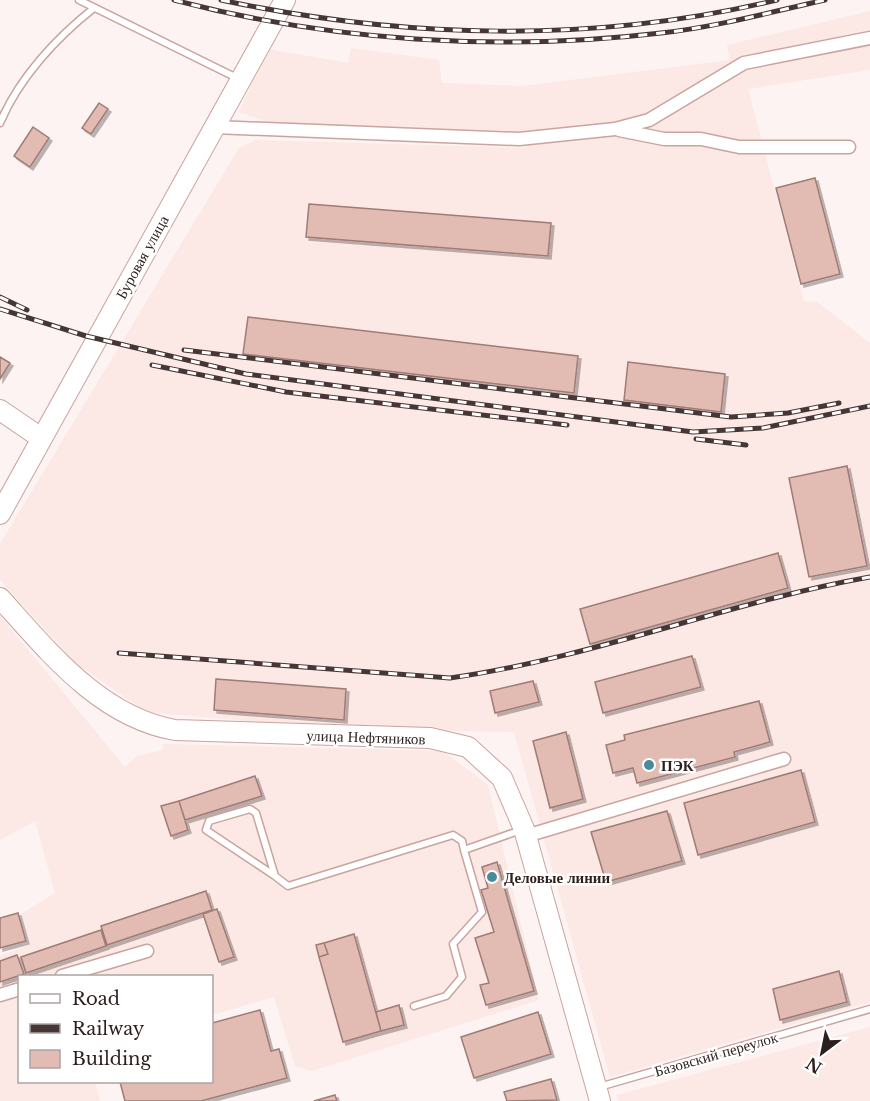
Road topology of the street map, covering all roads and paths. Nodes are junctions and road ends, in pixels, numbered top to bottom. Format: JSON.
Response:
{"nodes":[{"id":1,"x":79,"y":0,"type":"edge"},
{"id":2,"x":285,"y":0,"type":"edge"},
{"id":3,"x":94,"y":8,"type":"junction"},
{"id":4,"x":870,"y":38,"type":"edge"},
{"id":5,"x":240,"y":79,"type":"junction"},
{"id":6,"x":0,"y":123,"type":"edge"},
{"id":7,"x":214,"y":127,"type":"junction"},
{"id":8,"x":615,"y":129,"type":"junction"},
{"id":9,"x":849,"y":147,"type":"dead end"},
{"id":10,"x":0,"y":410,"type":"edge"},
{"id":11,"x":41,"y":438,"type":"junction"},
{"id":12,"x":0,"y":514,"type":"edge"},
{"id":13,"x":0,"y":598,"type":"edge"},
{"id":14,"x":784,"y":759,"type":"dead end"},
{"id":15,"x":525,"y":833,"type":"junction"},
{"id":16,"x":464,"y":850,"type":"junction"},
{"id":17,"x":275,"y":876,"type":"junction"},
{"id":18,"x":147,"y":951,"type":"dead end"},
{"id":19,"x":65,"y":975,"type":"edge"},
{"id":20,"x":18,"y":990,"type":"edge"},
{"id":21,"x":0,"y":995,"type":"edge"},
{"id":22,"x":414,"y":1006,"type":"dead end"},
{"id":23,"x":870,"y":1009,"type":"edge"},
{"id":24,"x":598,"y":1095,"type":"edge"}],
"edges":[{"from":1,"to":3,"type":"lane"},
{"from":2,"to":5,"type":"main road","name":"Буровая улица"},
{"from":3,"to":5,"type":"lane"},
{"from":3,"to":6,"type":"lane"},
{"from":4,"to":8,"type":"street"},
{"from":5,"to":7,"type":"main road","name":"Буровая улица"},
{"from":7,"to":8,"type":"street"},
{"from":7,"to":11,"type":"main road","name":"Буровая улица"},
{"from":8,"to":9,"type":"street"},
{"from":10,"to":11,"type":"main road"},
{"from":11,"to":12,"type":"main road","name":"Буровая улица"},
{"from":13,"to":15,"type":"main road","name":"улица Нефтяников"},
{"from":14,"to":15,"type":"street"},
{"from":15,"to":16,"type":"lane"},
{"from":15,"to":24,"type":"main road","name":"улица Нефтяников"},
{"from":16,"to":17,"type":"lane"},
{"from":16,"to":22,"type":"lane"},
{"from":17,"to":17,"type":"lane"},
{"from":18,"to":19,"type":"street"},
{"from":20,"to":21,"type":"street"},
{"from":23,"to":24,"type":"lane","name":"Базовский переулок"}]}
